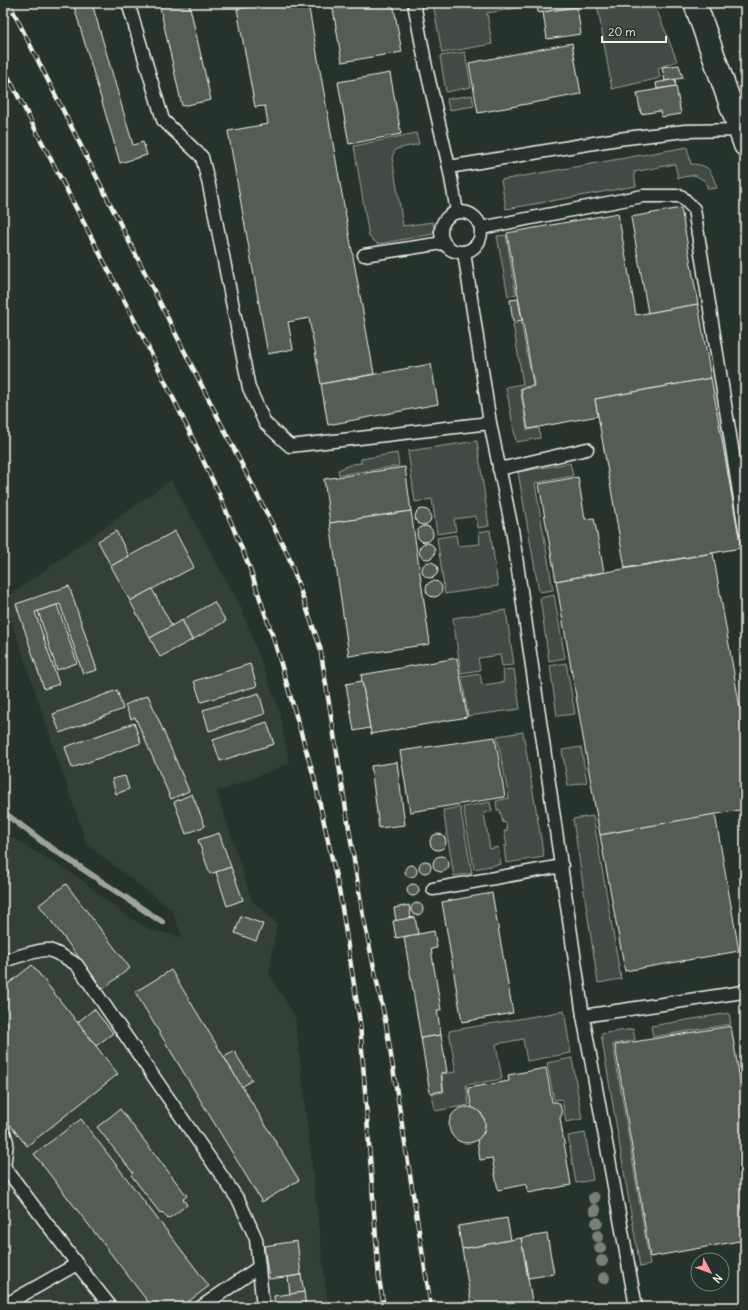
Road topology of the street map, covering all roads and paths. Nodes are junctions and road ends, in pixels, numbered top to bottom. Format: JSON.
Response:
{"nodes":[{"id":1,"x":414,"y":3,"type":"edge"},
{"id":2,"x":695,"y":3,"type":"edge"},
{"id":3,"x":128,"y":6,"type":"dead end"},
{"id":4,"x":743,"y":135,"type":"edge"},
{"id":5,"x":449,"y":167,"type":"junction"},
{"id":6,"x":457,"y":212,"type":"junction"},
{"id":7,"x":481,"y":228,"type":"junction"},
{"id":8,"x":443,"y":243,"type":"junction"},
{"id":9,"x":464,"y":252,"type":"junction"},
{"id":10,"x":364,"y":255,"type":"dead end"},
{"id":11,"x":490,"y":423,"type":"junction"},
{"id":12,"x":587,"y":450,"type":"dead end"},
{"id":13,"x":499,"y":469,"type":"junction"},
{"id":14,"x":745,"y":530,"type":"edge"},
{"id":15,"x":562,"y":866,"type":"junction"},
{"id":16,"x":433,"y":889,"type":"dead end"},
{"id":17,"x":3,"y":962,"type":"edge"},
{"id":18,"x":745,"y":989,"type":"edge"},
{"id":19,"x":583,"y":1016,"type":"junction"},
{"id":20,"x":3,"y":1129,"type":"edge"},
{"id":21,"x":3,"y":1166,"type":"edge"},
{"id":22,"x":77,"y":1264,"type":"junction"},
{"id":23,"x":259,"y":1267,"type":"junction"},
{"id":24,"x":3,"y":1306,"type":"edge"},
{"id":25,"x":111,"y":1307,"type":"edge"},
{"id":26,"x":201,"y":1307,"type":"edge"},
{"id":27,"x":263,"y":1307,"type":"edge"},
{"id":28,"x":636,"y":1307,"type":"edge"}],
"edges":[{"from":1,"to":5,"type":"lane"},
{"from":2,"to":4,"type":"main road"},
{"from":3,"to":11,"type":"lane"},
{"from":4,"to":5,"type":"lane"},
{"from":5,"to":6,"type":"lane"},
{"from":6,"to":7,"type":"lane"},
{"from":6,"to":8,"type":"lane"},
{"from":7,"to":9,"type":"lane"},
{"from":7,"to":14,"type":"lane"},
{"from":8,"to":9,"type":"lane"},
{"from":8,"to":10,"type":"lane"},
{"from":9,"to":11,"type":"lane"},
{"from":11,"to":13,"type":"lane"},
{"from":12,"to":13,"type":"lane"},
{"from":13,"to":15,"type":"lane"},
{"from":15,"to":16,"type":"lane"},
{"from":15,"to":19,"type":"lane"},
{"from":17,"to":23,"type":"lane"},
{"from":18,"to":19,"type":"lane"},
{"from":19,"to":28,"type":"lane"},
{"from":20,"to":21,"type":"lane"},
{"from":21,"to":22,"type":"lane"},
{"from":22,"to":24,"type":"lane"},
{"from":22,"to":25,"type":"lane"},
{"from":23,"to":26,"type":"lane"},
{"from":23,"to":27,"type":"lane"}]}
